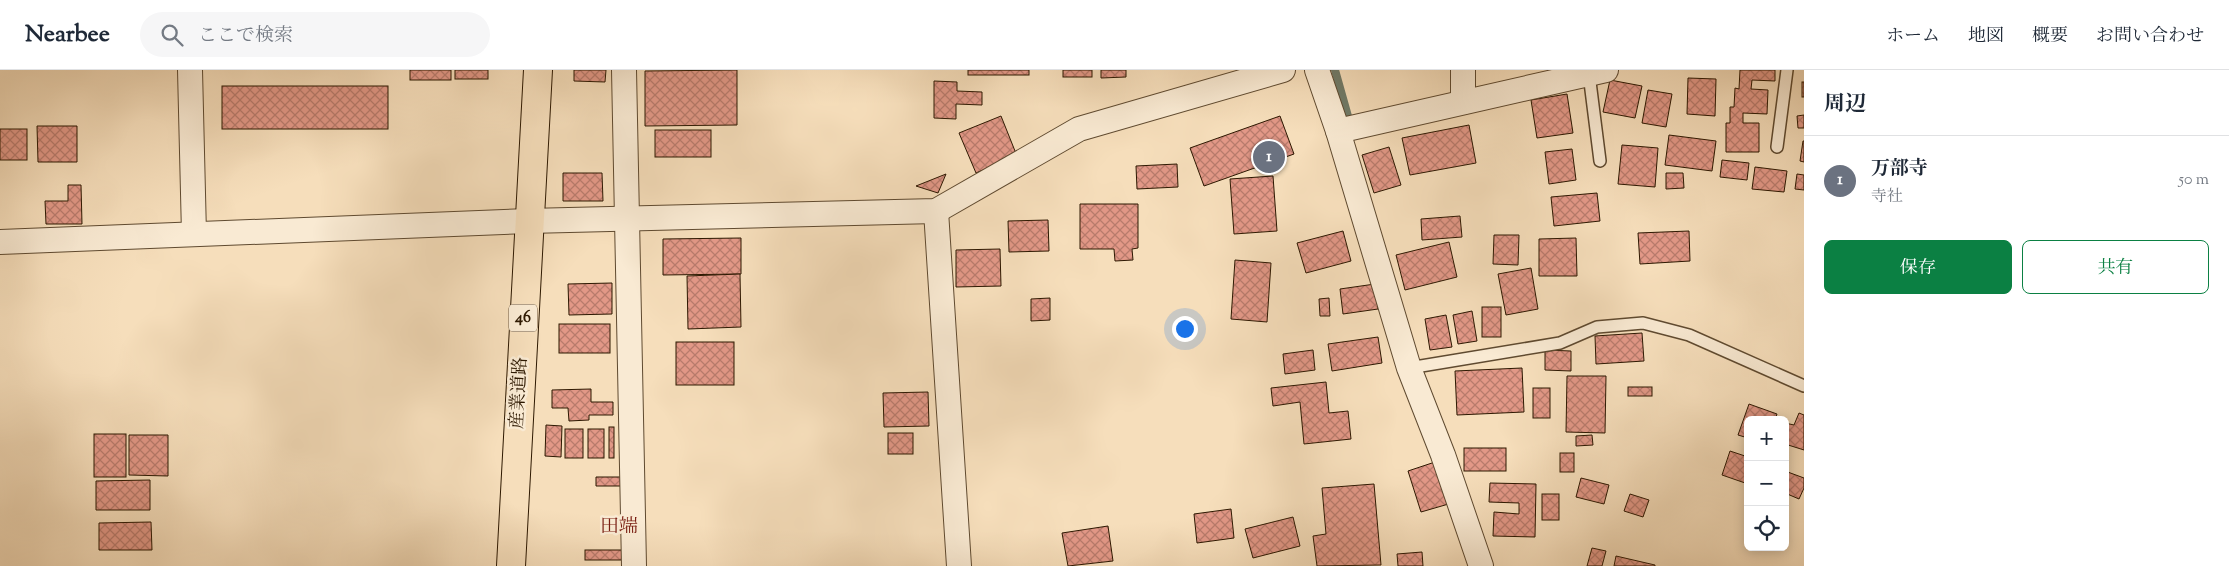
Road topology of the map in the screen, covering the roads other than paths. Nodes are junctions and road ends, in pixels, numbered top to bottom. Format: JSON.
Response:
{"nodes":[{"id":1,"x":190,"y":70,"type":"edge"},
{"id":2,"x":538,"y":70,"type":"edge"},
{"id":3,"x":624,"y":70,"type":"edge"},
{"id":4,"x":1282,"y":70,"type":"edge"},
{"id":5,"x":1317,"y":70,"type":"edge"},
{"id":6,"x":1463,"y":70,"type":"edge"},
{"id":7,"x":1787,"y":70,"type":"edge"},
{"id":8,"x":1598,"y":72,"type":"edge"},
{"id":9,"x":1463,"y":102,"type":"junction"},
{"id":10,"x":1338,"y":131,"type":"junction"},
{"id":11,"x":1777,"y":147,"type":"dead end"},
{"id":12,"x":1600,"y":161,"type":"dead end"},
{"id":13,"x":936,"y":211,"type":"junction"},
{"id":14,"x":628,"y":220,"type":"junction"},
{"id":15,"x":528,"y":221,"type":"junction"},
{"id":16,"x":194,"y":234,"type":"junction"},
{"id":17,"x":0,"y":242,"type":"edge"},
{"id":18,"x":1408,"y":368,"type":"junction"},
{"id":19,"x":1804,"y":386,"type":"edge"},
{"id":20,"x":511,"y":566,"type":"edge"},
{"id":21,"x":634,"y":566,"type":"edge"},
{"id":22,"x":959,"y":566,"type":"edge"},
{"id":23,"x":1481,"y":566,"type":"edge"}],
"edges":[{"from":1,"to":16,"type":"street"},
{"from":2,"to":15,"type":"main road","name":"産業道路","number":"46"},
{"from":3,"to":14,"type":"street"},
{"from":4,"to":13,"type":"street"},
{"from":5,"to":10,"type":"street"},
{"from":6,"to":9,"type":"street"},
{"from":7,"to":11,"type":"lane"},
{"from":8,"to":9,"type":"street"},
{"from":8,"to":12,"type":"lane"},
{"from":9,"to":10,"type":"street"},
{"from":10,"to":18,"type":"street"},
{"from":13,"to":14,"type":"street"},
{"from":13,"to":22,"type":"street"},
{"from":14,"to":15,"type":"street"},
{"from":14,"to":21,"type":"street"},
{"from":15,"to":16,"type":"street"},
{"from":15,"to":20,"type":"main road","name":"産業道路","number":"46"},
{"from":16,"to":17,"type":"street"},
{"from":18,"to":19,"type":"lane"},
{"from":18,"to":23,"type":"street"}]}
